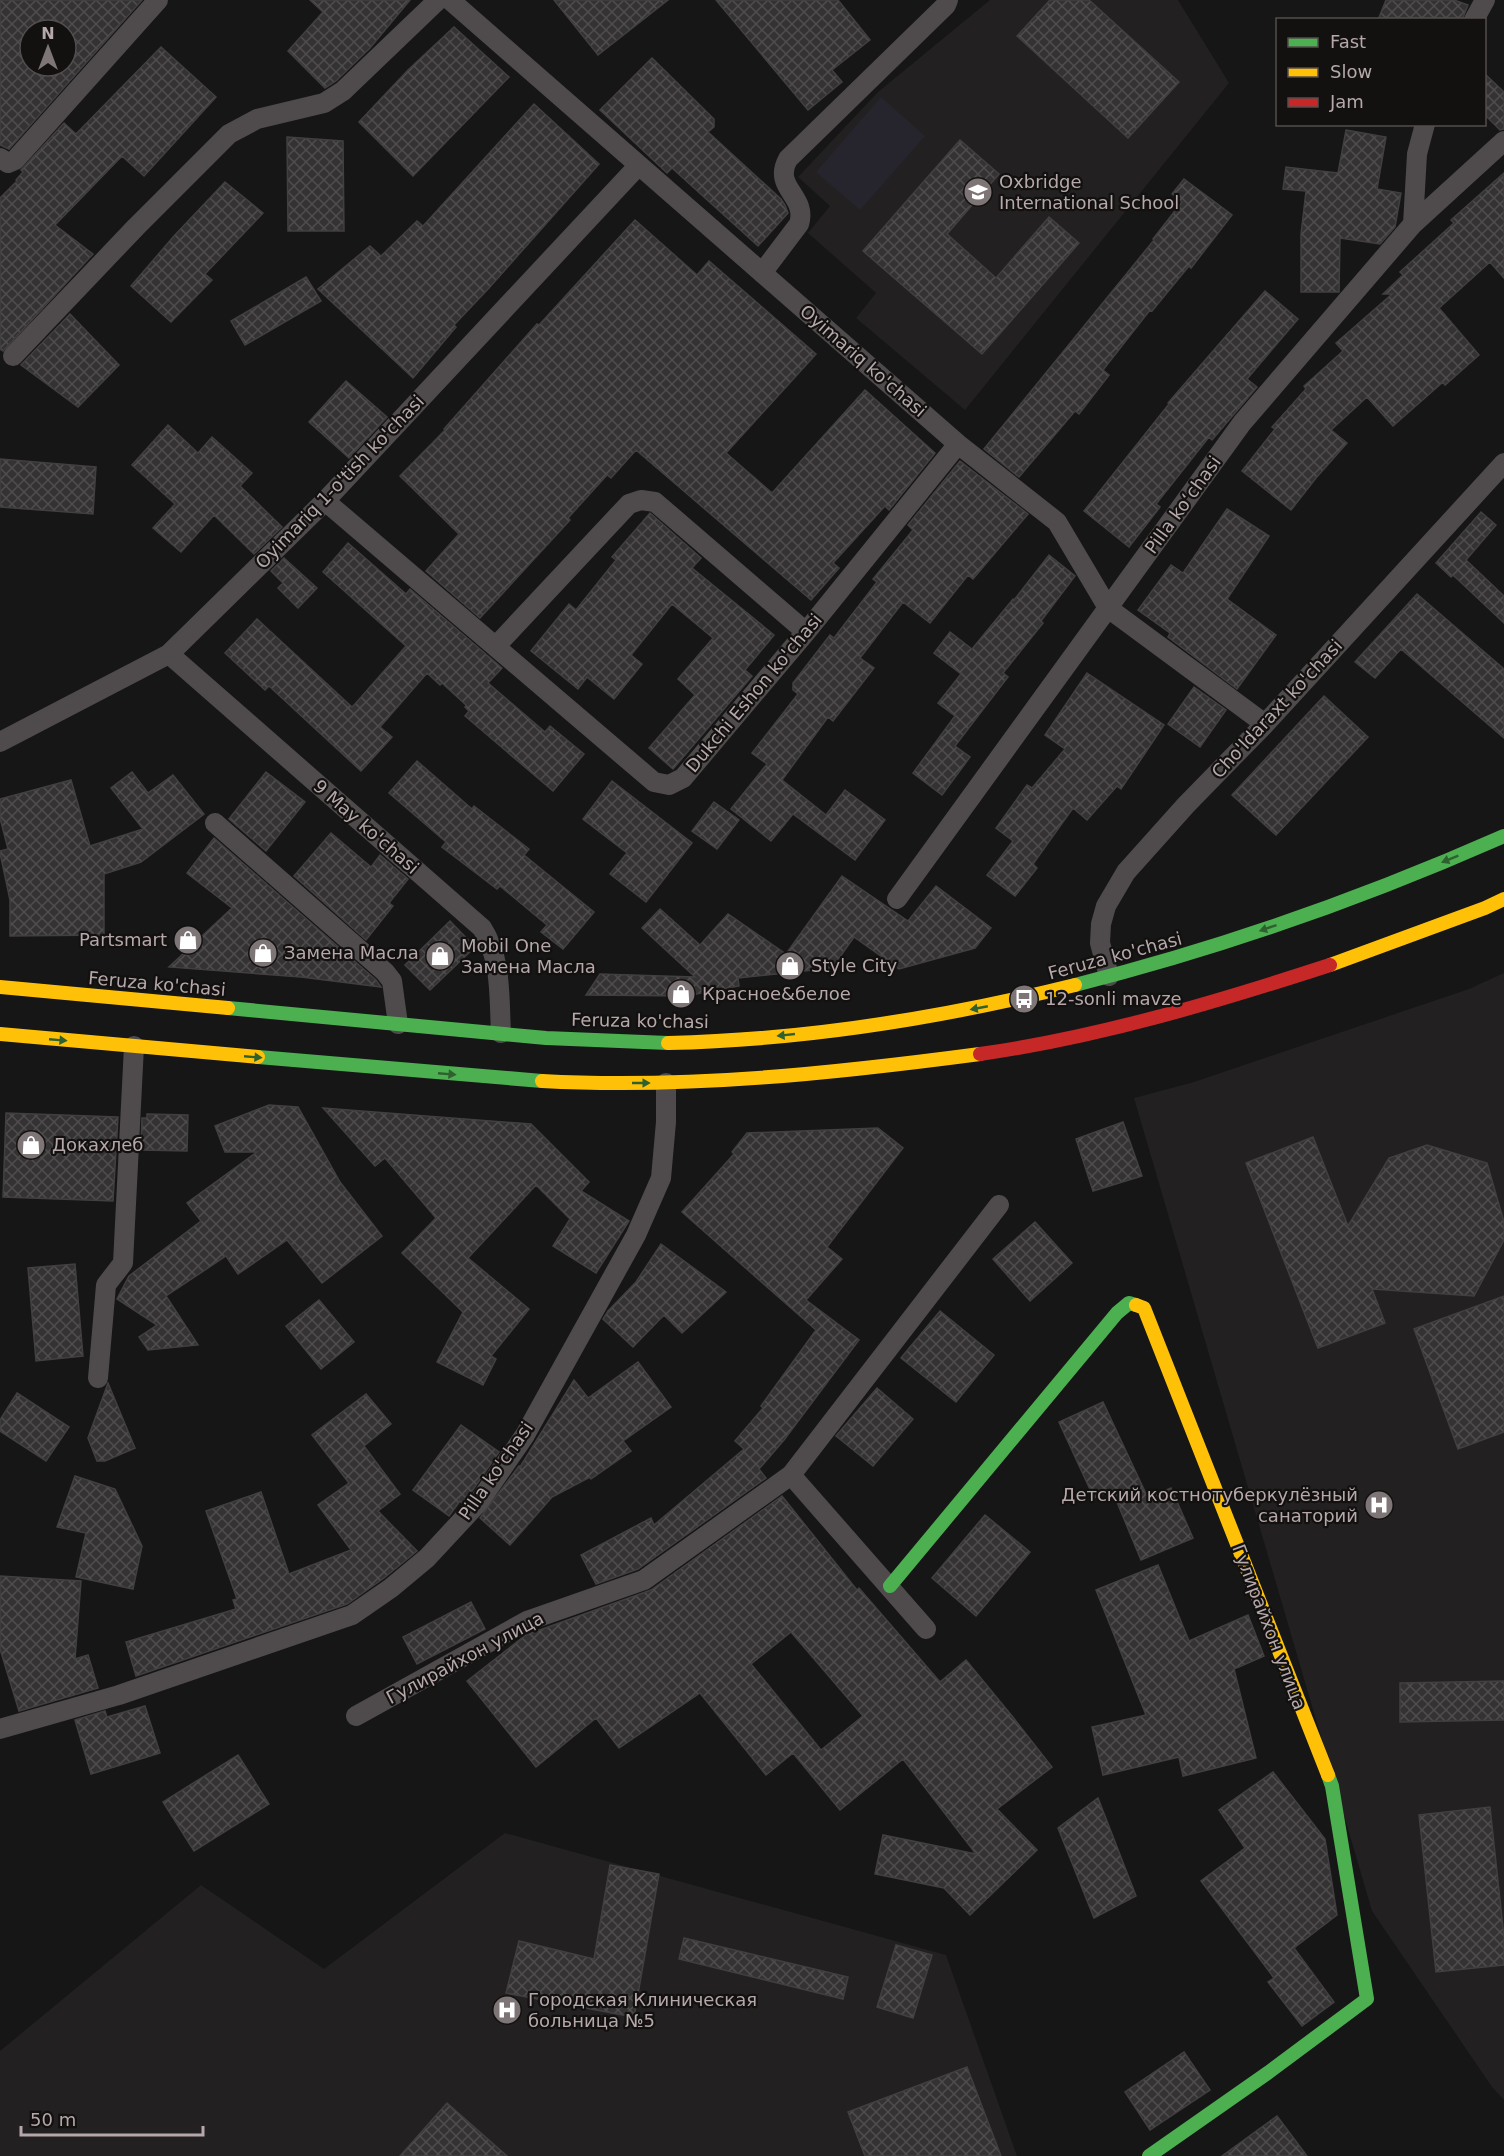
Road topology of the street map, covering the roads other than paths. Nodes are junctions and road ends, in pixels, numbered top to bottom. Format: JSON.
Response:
{"nodes":[{"id":1,"x":158,"y":0,"type":"edge"},
{"id":2,"x":438,"y":0,"type":"edge"},
{"id":3,"x":948,"y":0,"type":"edge"},
{"id":4,"x":1485,"y":0,"type":"edge"},
{"id":5,"x":457,"y":2,"type":"edge"},
{"id":6,"x":1475,"y":18,"type":"edge"},
{"id":7,"x":1424,"y":126,"type":"edge"},
{"id":8,"x":1504,"y":141,"type":"edge"},
{"id":9,"x":0,"y":158,"type":"edge"},
{"id":10,"x":638,"y":166,"type":"junction"},
{"id":11,"x":1413,"y":224,"type":"junction"},
{"id":12,"x":762,"y":273,"type":"junction"},
{"id":13,"x":13,"y":356,"type":"dead end"},
{"id":14,"x":958,"y":444,"type":"junction"},
{"id":15,"x":1504,"y":463,"type":"edge"},
{"id":16,"x":325,"y":501,"type":"junction"},
{"id":17,"x":1108,"y":609,"type":"junction"},
{"id":18,"x":806,"y":632,"type":"junction"},
{"id":19,"x":496,"y":646,"type":"junction"},
{"id":20,"x":169,"y":654,"type":"junction"},
{"id":21,"x":1265,"y":724,"type":"junction"},
{"id":22,"x":0,"y":742,"type":"edge"},
{"id":23,"x":214,"y":823,"type":"dead end"},
{"id":24,"x":1504,"y":836,"type":"edge"},
{"id":25,"x":1504,"y":898,"type":"edge"},
{"id":26,"x":897,"y":900,"type":"dead end"},
{"id":27,"x":1109,"y":976,"type":"junction"},
{"id":28,"x":0,"y":987,"type":"edge"},
{"id":29,"x":204,"y":1006,"type":"junction"},
{"id":30,"x":188,"y":1022,"type":"dead end"},
{"id":31,"x":398,"y":1024,"type":"junction"},
{"id":32,"x":501,"y":1033,"type":"junction"},
{"id":33,"x":0,"y":1034,"type":"edge"},
{"id":34,"x":188,"y":1036,"type":"dead end"},
{"id":35,"x":134,"y":1046,"type":"junction"},
{"id":36,"x":203,"y":1052,"type":"junction"},
{"id":37,"x":666,"y":1083,"type":"junction"},
{"id":38,"x":999,"y":1205,"type":"dead end"},
{"id":39,"x":98,"y":1377,"type":"dead end"},
{"id":40,"x":791,"y":1475,"type":"junction"},
{"id":41,"x":890,"y":1586,"type":"junction"},
{"id":42,"x":926,"y":1629,"type":"dead end"},
{"id":43,"x":356,"y":1716,"type":"dead end"},
{"id":44,"x":0,"y":1729,"type":"edge"},
{"id":45,"x":1149,"y":2156,"type":"edge"}],
"edges":[{"from":1,"to":9,"type":"street"},
{"from":2,"to":13,"type":"street"},
{"from":3,"to":12,"type":"street"},
{"from":4,"to":6,"type":"street"},
{"from":5,"to":10,"type":"street","name":"Oyimariq ko'chasi"},
{"from":7,"to":11,"type":"street"},
{"from":8,"to":11,"type":"street","name":"Pilla ko‘chasi"},
{"from":10,"to":12,"type":"street","name":"Oyimariq ko'chasi"},
{"from":10,"to":16,"type":"street","name":"Oyimariq 1-o'tish ko'chasi"},
{"from":11,"to":17,"type":"street","name":"Pilla ko‘chasi"},
{"from":12,"to":14,"type":"street","name":"Oyimariq ko'chasi"},
{"from":14,"to":17,"type":"street","name":"Oyimariq ko'chasi"},
{"from":14,"to":18,"type":"street","name":"Dukchi Eshon ko'chasi"},
{"from":15,"to":21,"type":"street","name":"Cho'ldaraxt ko'chasi"},
{"from":16,"to":19,"type":"street","name":"Dukchi Eshon ko'chasi"},
{"from":16,"to":20,"type":"street","name":"Oyimariq 1-o'tish ko'chasi"},
{"from":17,"to":21,"type":"street","name":"Oyimariq ko'chasi"},
{"from":17,"to":26,"type":"street","name":"Pilla ko‘chasi"},
{"from":18,"to":19,"type":"street"},
{"from":18,"to":19,"type":"street","name":"Dukchi Eshon ko'chasi"},
{"from":20,"to":22,"type":"street","name":"Oyimariq 1-o'tish ko'chasi"},
{"from":20,"to":32,"type":"street","name":"9 May ko'chasi"},
{"from":21,"to":27,"type":"street","name":"Cho'ldaraxt ko'chasi"},
{"from":23,"to":31,"type":"street"},
{"from":24,"to":27,"type":"main road","name":"Feruza ko'chasi","one_way":true},
{"from":25,"to":37,"type":"main road"},
{"from":27,"to":32,"type":"main road","name":"Feruza ko'chasi","one_way":true},
{"from":28,"to":29,"type":"main road","name":"Feruza ko'chasi"},
{"from":29,"to":30,"type":"main road"},
{"from":29,"to":31,"type":"main road","name":"Feruza ko'chasi"},
{"from":31,"to":32,"type":"main road","name":"Feruza ko'chasi"},
{"from":33,"to":35,"type":"main road","one_way":true},
{"from":34,"to":36,"type":"main road"},
{"from":35,"to":36,"type":"main road"},
{"from":35,"to":39,"type":"street"},
{"from":36,"to":37,"type":"main road","one_way":true},
{"from":37,"to":44,"type":"street","name":"Pilla ko'chasi"},
{"from":38,"to":40,"type":"street","name":"Гулирайхон улица"},
{"from":40,"to":41,"type":"street"},
{"from":40,"to":43,"type":"street","name":"Гулирайхон улица"},
{"from":41,"to":42,"type":"street"},
{"from":41,"to":45,"type":"main road","name":"Гулирайхон улица"}]}
